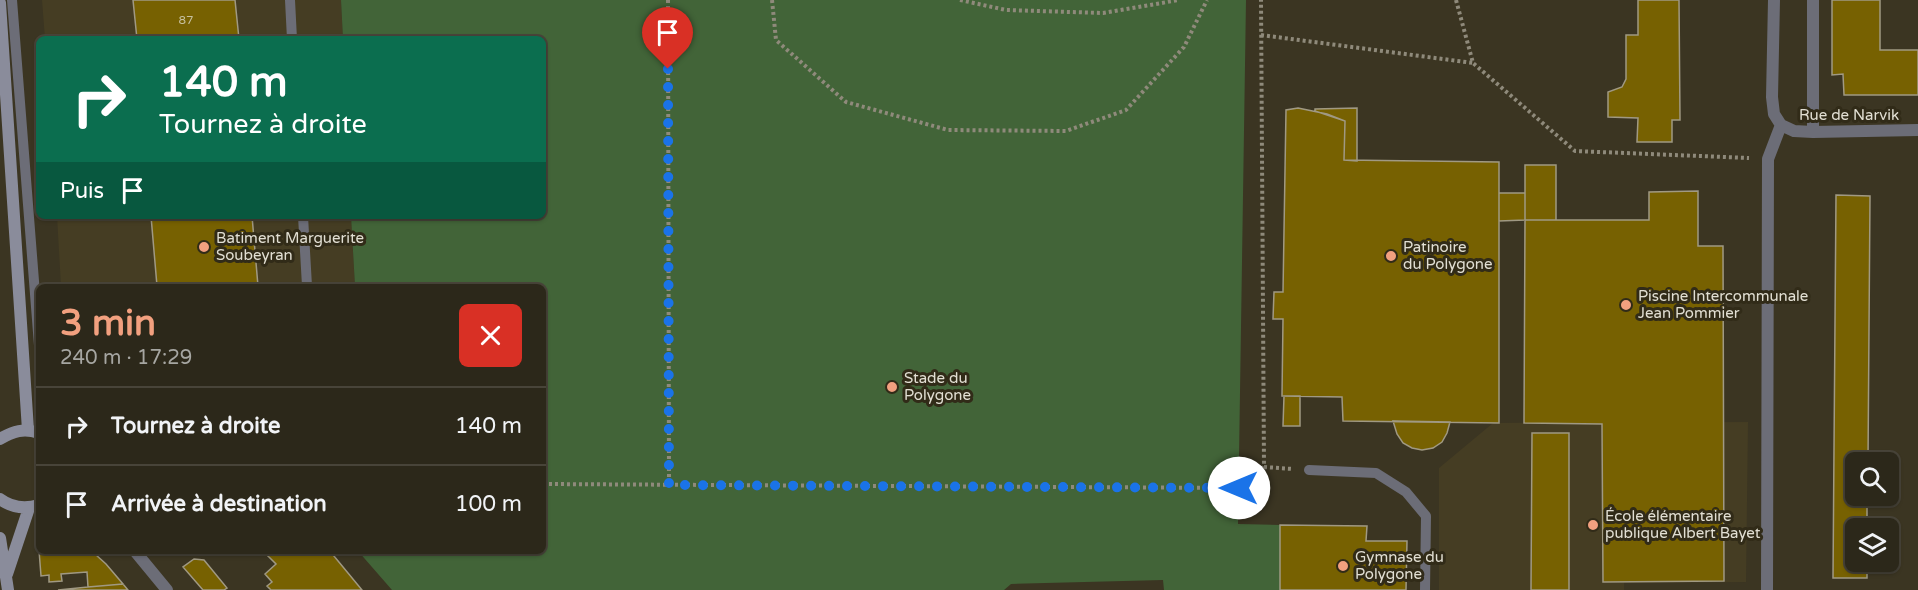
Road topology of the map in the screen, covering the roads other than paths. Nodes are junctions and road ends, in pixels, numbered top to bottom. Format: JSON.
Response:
{"nodes":[{"id":1,"x":12,"y":0,"type":"edge"},
{"id":2,"x":290,"y":0,"type":"edge"},
{"id":3,"x":1774,"y":0,"type":"edge"},
{"id":4,"x":1813,"y":0,"type":"edge"},
{"id":5,"x":0,"y":3,"type":"edge"},
{"id":6,"x":292,"y":36,"type":"edge"},
{"id":7,"x":1781,"y":125,"type":"junction"},
{"id":8,"x":1918,"y":130,"type":"edge"},
{"id":9,"x":1813,"y":132,"type":"junction"},
{"id":10,"x":303,"y":219,"type":"edge"},
{"id":11,"x":307,"y":284,"type":"edge"},
{"id":12,"x":36,"y":307,"type":"edge"},
{"id":13,"x":34,"y":431,"type":"edge"},
{"id":14,"x":0,"y":439,"type":"edge"},
{"id":15,"x":1309,"y":470,"type":"road end"},
{"id":16,"x":0,"y":499,"type":"edge"},
{"id":17,"x":34,"y":507,"type":"edge"},
{"id":18,"x":0,"y":538,"type":"edge"},
{"id":19,"x":137,"y":554,"type":"edge"},
{"id":20,"x":7,"y":574,"type":"junction"},
{"id":21,"x":8,"y":590,"type":"edge"},
{"id":22,"x":167,"y":590,"type":"edge"},
{"id":23,"x":1425,"y":590,"type":"edge"},
{"id":24,"x":1767,"y":590,"type":"edge"}],
"edges":[{"from":1,"to":12,"type":"lane"},
{"from":2,"to":6,"type":"lane"},
{"from":3,"to":7,"type":"street"},
{"from":4,"to":9,"type":"street"},
{"from":5,"to":13,"type":"main road"},
{"from":7,"to":9,"type":"street","name":"Rue de Narvik"},
{"from":7,"to":24,"type":"street"},
{"from":8,"to":9,"type":"street","name":"Rue de Narvik"},
{"from":10,"to":11,"type":"lane"},
{"from":13,"to":14,"type":"main road"},
{"from":15,"to":23,"type":"lane"},
{"from":16,"to":17,"type":"main road"},
{"from":17,"to":20,"type":"main road"},
{"from":18,"to":20,"type":"main road"},
{"from":19,"to":22,"type":"street"},
{"from":20,"to":21,"type":"main road"}]}
